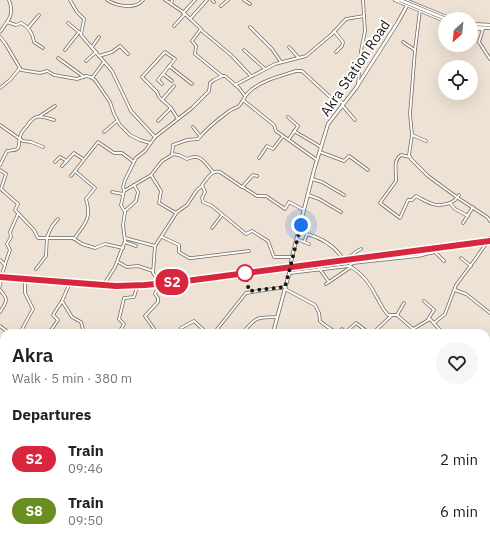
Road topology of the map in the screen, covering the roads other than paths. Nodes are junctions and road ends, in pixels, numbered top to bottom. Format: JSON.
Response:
{"nodes":[{"id":1,"x":9,"y":0,"type":"edge"},
{"id":2,"x":70,"y":0,"type":"edge"},
{"id":3,"x":107,"y":0,"type":"edge"},
{"id":4,"x":143,"y":0,"type":"edge"},
{"id":5,"x":165,"y":0,"type":"edge"},
{"id":6,"x":172,"y":0,"type":"edge"},
{"id":7,"x":195,"y":0,"type":"edge"},
{"id":8,"x":207,"y":0,"type":"edge"},
{"id":9,"x":228,"y":0,"type":"edge"},
{"id":10,"x":244,"y":0,"type":"edge"},
{"id":11,"x":363,"y":0,"type":"edge"},
{"id":12,"x":395,"y":0,"type":"edge"},
{"id":13,"x":400,"y":0,"type":"edge"},
{"id":14,"x":405,"y":0,"type":"edge"},
{"id":15,"x":409,"y":2,"type":"junction"},
{"id":16,"x":170,"y":4,"type":"junction"},
{"id":17,"x":250,"y":4,"type":"dead end"},
{"id":18,"x":408,"y":5,"type":"junction"},
{"id":19,"x":221,"y":6,"type":"dead end"},
{"id":20,"x":418,"y":6,"type":"junction"},
{"id":21,"x":418,"y":10,"type":"junction"},
{"id":22,"x":184,"y":13,"type":"junction"},
{"id":23,"x":438,"y":14,"type":"edge"},
{"id":24,"x":39,"y":15,"type":"dead end"},
{"id":25,"x":364,"y":16,"type":"junction"},
{"id":26,"x":438,"y":17,"type":"edge"},
{"id":27,"x":438,"y":17,"type":"edge"},
{"id":28,"x":190,"y":19,"type":"junction"},
{"id":29,"x":7,"y":22,"type":"junction"},
{"id":30,"x":68,"y":23,"type":"dead end"},
{"id":31,"x":174,"y":26,"type":"dead end"},
{"id":32,"x":250,"y":27,"type":"dead end"},
{"id":33,"x":478,"y":27,"type":"edge"},
{"id":34,"x":490,"y":27,"type":"edge"},
{"id":35,"x":28,"y":28,"type":"junction"},
{"id":36,"x":478,"y":28,"type":"edge"},
{"id":37,"x":483,"y":29,"type":"junction"},
{"id":38,"x":201,"y":30,"type":"junction"},
{"id":39,"x":334,"y":31,"type":"junction"},
{"id":40,"x":0,"y":32,"type":"edge"},
{"id":41,"x":80,"y":33,"type":"junction"},
{"id":42,"x":0,"y":37,"type":"edge"},
{"id":43,"x":99,"y":37,"type":"dead end"},
{"id":44,"x":403,"y":42,"type":"dead end"},
{"id":45,"x":92,"y":47,"type":"junction"},
{"id":46,"x":290,"y":47,"type":"dead end"},
{"id":47,"x":43,"y":48,"type":"dead end"},
{"id":48,"x":65,"y":50,"type":"dead end"},
{"id":49,"x":244,"y":50,"type":"dead end"},
{"id":50,"x":414,"y":50,"type":"junction"},
{"id":51,"x":96,"y":52,"type":"junction"},
{"id":52,"x":336,"y":52,"type":"dead end"},
{"id":53,"x":128,"y":54,"type":"dead end"},
{"id":54,"x":99,"y":56,"type":"junction"},
{"id":55,"x":298,"y":57,"type":"junction"},
{"id":56,"x":58,"y":58,"type":"dead end"},
{"id":57,"x":490,"y":59,"type":"edge"},
{"id":58,"x":86,"y":61,"type":"dead end"},
{"id":59,"x":104,"y":62,"type":"junction"},
{"id":60,"x":281,"y":62,"type":"junction"},
{"id":61,"x":169,"y":66,"type":"junction"},
{"id":62,"x":20,"y":68,"type":"junction"},
{"id":63,"x":264,"y":68,"type":"junction"},
{"id":64,"x":163,"y":74,"type":"junction"},
{"id":65,"x":222,"y":76,"type":"junction"},
{"id":66,"x":250,"y":76,"type":"junction"},
{"id":67,"x":84,"y":77,"type":"junction"},
{"id":68,"x":92,"y":78,"type":"junction"},
{"id":69,"x":172,"y":81,"type":"dead end"},
{"id":70,"x":162,"y":84,"type":"dead end"},
{"id":71,"x":192,"y":84,"type":"dead end"},
{"id":72,"x":235,"y":85,"type":"junction"},
{"id":73,"x":358,"y":85,"type":"junction"},
{"id":74,"x":174,"y":86,"type":"dead end"},
{"id":75,"x":0,"y":88,"type":"edge"},
{"id":76,"x":245,"y":96,"type":"junction"},
{"id":77,"x":162,"y":100,"type":"junction"},
{"id":78,"x":243,"y":100,"type":"junction"},
{"id":79,"x":342,"y":104,"type":"junction"},
{"id":80,"x":55,"y":106,"type":"dead end"},
{"id":81,"x":171,"y":108,"type":"junction"},
{"id":82,"x":40,"y":116,"type":"junction"},
{"id":83,"x":288,"y":118,"type":"dead end"},
{"id":84,"x":178,"y":119,"type":"junction"},
{"id":85,"x":54,"y":120,"type":"dead end"},
{"id":86,"x":355,"y":120,"type":"dead end"},
{"id":87,"x":117,"y":121,"type":"junction"},
{"id":88,"x":158,"y":121,"type":"dead end"},
{"id":89,"x":0,"y":125,"type":"edge"},
{"id":90,"x":193,"y":127,"type":"dead end"},
{"id":91,"x":104,"y":132,"type":"dead end"},
{"id":92,"x":294,"y":132,"type":"junction"},
{"id":93,"x":412,"y":135,"type":"junction"},
{"id":94,"x":200,"y":136,"type":"junction"},
{"id":95,"x":283,"y":136,"type":"junction"},
{"id":96,"x":155,"y":137,"type":"junction"},
{"id":97,"x":19,"y":139,"type":"junction"},
{"id":98,"x":289,"y":139,"type":"junction"},
{"id":99,"x":426,"y":141,"type":"dead end"},
{"id":100,"x":150,"y":142,"type":"junction"},
{"id":101,"x":321,"y":146,"type":"junction"},
{"id":102,"x":43,"y":147,"type":"dead end"},
{"id":103,"x":320,"y":152,"type":"junction"},
{"id":104,"x":172,"y":154,"type":"junction"},
{"id":105,"x":410,"y":157,"type":"junction"},
{"id":106,"x":259,"y":158,"type":"dead end"},
{"id":107,"x":84,"y":159,"type":"junction"},
{"id":108,"x":317,"y":160,"type":"junction"},
{"id":109,"x":67,"y":161,"type":"junction"},
{"id":110,"x":55,"y":162,"type":"dead end"},
{"id":111,"x":134,"y":162,"type":"junction"},
{"id":112,"x":0,"y":165,"type":"edge"},
{"id":113,"x":62,"y":166,"type":"dead end"},
{"id":114,"x":0,"y":170,"type":"edge"},
{"id":115,"x":368,"y":170,"type":"dead end"},
{"id":116,"x":75,"y":171,"type":"junction"},
{"id":117,"x":213,"y":172,"type":"junction"},
{"id":118,"x":71,"y":176,"type":"dead end"},
{"id":119,"x":151,"y":176,"type":"junction"},
{"id":120,"x":257,"y":176,"type":"dead end"},
{"id":121,"x":312,"y":179,"type":"junction"},
{"id":122,"x":1,"y":184,"type":"edge"},
{"id":123,"x":134,"y":185,"type":"junction"},
{"id":124,"x":202,"y":186,"type":"junction"},
{"id":125,"x":243,"y":187,"type":"junction"},
{"id":126,"x":124,"y":191,"type":"junction"},
{"id":127,"x":112,"y":192,"type":"dead end"},
{"id":128,"x":123,"y":194,"type":"junction"},
{"id":129,"x":308,"y":195,"type":"junction"},
{"id":130,"x":344,"y":195,"type":"dead end"},
{"id":131,"x":458,"y":196,"type":"junction"},
{"id":132,"x":450,"y":204,"type":"junction"},
{"id":133,"x":473,"y":208,"type":"junction"},
{"id":134,"x":304,"y":210,"type":"junction"},
{"id":135,"x":125,"y":212,"type":"junction"},
{"id":136,"x":341,"y":212,"type":"dead end"},
{"id":137,"x":176,"y":213,"type":"junction"},
{"id":138,"x":18,"y":214,"type":"junction"},
{"id":139,"x":222,"y":215,"type":"junction"},
{"id":140,"x":490,"y":215,"type":"edge"},
{"id":141,"x":468,"y":216,"type":"junction"},
{"id":142,"x":487,"y":217,"type":"junction"},
{"id":143,"x":58,"y":219,"type":"dead end"},
{"id":144,"x":490,"y":220,"type":"edge"},
{"id":145,"x":463,"y":223,"type":"dead end"},
{"id":146,"x":301,"y":225,"type":"junction"},
{"id":147,"x":212,"y":228,"type":"dead end"},
{"id":148,"x":308,"y":229,"type":"dead end"},
{"id":149,"x":162,"y":237,"type":"junction"},
{"id":150,"x":47,"y":238,"type":"junction"},
{"id":151,"x":125,"y":238,"type":"junction"},
{"id":152,"x":490,"y":238,"type":"edge"},
{"id":153,"x":74,"y":239,"type":"junction"},
{"id":154,"x":297,"y":239,"type":"junction"},
{"id":155,"x":125,"y":242,"type":"junction"},
{"id":156,"x":304,"y":242,"type":"junction"},
{"id":157,"x":309,"y":244,"type":"dead end"},
{"id":158,"x":136,"y":246,"type":"dead end"},
{"id":159,"x":155,"y":246,"type":"junction"},
{"id":160,"x":123,"y":248,"type":"junction"},
{"id":161,"x":361,"y":249,"type":"dead end"},
{"id":162,"x":249,"y":251,"type":"dead end"},
{"id":163,"x":292,"y":258,"type":"junction"},
{"id":164,"x":462,"y":258,"type":"dead end"},
{"id":165,"x":0,"y":260,"type":"edge"},
{"id":166,"x":118,"y":261,"type":"junction"},
{"id":167,"x":444,"y":261,"type":"dead end"},
{"id":168,"x":5,"y":264,"type":"junction"},
{"id":169,"x":315,"y":265,"type":"dead end"},
{"id":170,"x":350,"y":266,"type":"junction"},
{"id":171,"x":471,"y":266,"type":"junction"},
{"id":172,"x":36,"y":269,"type":"dead end"},
{"id":173,"x":321,"y":269,"type":"junction"},
{"id":174,"x":153,"y":271,"type":"junction"},
{"id":175,"x":289,"y":273,"type":"junction"},
{"id":176,"x":1,"y":274,"type":"edge"},
{"id":177,"x":25,"y":283,"type":"dead end"},
{"id":178,"x":105,"y":283,"type":"dead end"},
{"id":179,"x":69,"y":285,"type":"dead end"},
{"id":180,"x":0,"y":286,"type":"edge"},
{"id":181,"x":137,"y":287,"type":"dead end"},
{"id":182,"x":285,"y":287,"type":"junction"},
{"id":183,"x":0,"y":290,"type":"edge"},
{"id":184,"x":454,"y":290,"type":"junction"},
{"id":185,"x":62,"y":301,"type":"junction"},
{"id":186,"x":424,"y":301,"type":"dead end"},
{"id":187,"x":404,"y":302,"type":"dead end"},
{"id":188,"x":0,"y":312,"type":"edge"},
{"id":189,"x":490,"y":313,"type":"edge"},
{"id":190,"x":392,"y":315,"type":"junction"},
{"id":191,"x":397,"y":315,"type":"junction"},
{"id":192,"x":277,"y":317,"type":"junction"},
{"id":193,"x":428,"y":319,"type":"junction"},
{"id":194,"x":434,"y":323,"type":"junction"},
{"id":195,"x":181,"y":328,"type":"dead end"},
{"id":196,"x":22,"y":329,"type":"edge"},
{"id":197,"x":52,"y":329,"type":"edge"},
{"id":198,"x":83,"y":329,"type":"edge"},
{"id":199,"x":122,"y":329,"type":"edge"},
{"id":200,"x":154,"y":329,"type":"edge"},
{"id":201,"x":203,"y":329,"type":"edge"},
{"id":202,"x":217,"y":329,"type":"edge"},
{"id":203,"x":246,"y":329,"type":"dead end"},
{"id":204,"x":274,"y":329,"type":"edge"},
{"id":205,"x":331,"y":329,"type":"edge"},
{"id":206,"x":350,"y":329,"type":"edge"},
{"id":207,"x":364,"y":329,"type":"edge"},
{"id":208,"x":377,"y":329,"type":"edge"},
{"id":209,"x":439,"y":329,"type":"edge"}],
"edges":[{"from":1,"to":29,"type":"street"},
{"from":2,"to":41,"type":"street"},
{"from":3,"to":4,"type":"street"},
{"from":5,"to":16,"type":"street"},
{"from":6,"to":16,"type":"street"},
{"from":7,"to":22,"type":"street"},
{"from":8,"to":28,"type":"street"},
{"from":9,"to":19,"type":"street"},
{"from":10,"to":17,"type":"street"},
{"from":11,"to":25,"type":"street"},
{"from":12,"to":18,"type":"main road"},
{"from":13,"to":26,"type":"main road","bridge":true},
{"from":14,"to":15,"type":"main road"},
{"from":15,"to":18,"type":"main road","name":"Akra Station Road"},
{"from":15,"to":20,"type":"main road"},
{"from":16,"to":22,"type":"street"},
{"from":18,"to":21,"type":"main road"},
{"from":18,"to":73,"type":"main road","name":"Akra Station Road"},
{"from":20,"to":21,"type":"main road"},
{"from":20,"to":23,"type":"main road"},
{"from":21,"to":27,"type":"main road"},
{"from":21,"to":50,"type":"street"},
{"from":22,"to":28,"type":"street"},
{"from":22,"to":31,"type":"street"},
{"from":24,"to":35,"type":"street"},
{"from":25,"to":39,"type":"street"},
{"from":25,"to":73,"type":"street"},
{"from":28,"to":38,"type":"street"},
{"from":29,"to":35,"type":"street"},
{"from":29,"to":40,"type":"street"},
{"from":30,"to":41,"type":"street"},
{"from":32,"to":60,"type":"street"},
{"from":33,"to":34,"type":"main road"},
{"from":34,"to":37,"type":"main road"},
{"from":35,"to":47,"type":"street"},
{"from":36,"to":37,"type":"main road"},
{"from":37,"to":57,"type":"street"},
{"from":38,"to":65,"type":"street"},
{"from":38,"to":66,"type":"street"},
{"from":39,"to":52,"type":"street"},
{"from":39,"to":55,"type":"street"},
{"from":41,"to":45,"type":"street"},
{"from":41,"to":48,"type":"street"},
{"from":42,"to":62,"type":"street"},
{"from":43,"to":45,"type":"street"},
{"from":44,"to":50,"type":"street"},
{"from":45,"to":51,"type":"street"},
{"from":46,"to":55,"type":"street"},
{"from":49,"to":63,"type":"street"},
{"from":50,"to":93,"type":"street"},
{"from":51,"to":54,"type":"street"},
{"from":51,"to":58,"type":"street"},
{"from":53,"to":54,"type":"street"},
{"from":54,"to":59,"type":"street"},
{"from":55,"to":60,"type":"street"},
{"from":56,"to":67,"type":"street"},
{"from":59,"to":68,"type":"street"},
{"from":59,"to":96,"type":"street"},
{"from":60,"to":63,"type":"street"},
{"from":61,"to":64,"type":"street"},
{"from":61,"to":71,"type":"street"},
{"from":61,"to":77,"type":"street"},
{"from":62,"to":67,"type":"street"},
{"from":62,"to":75,"type":"street"},
{"from":63,"to":66,"type":"street"},
{"from":64,"to":69,"type":"street"},
{"from":64,"to":70,"type":"street"},
{"from":65,"to":72,"type":"street"},
{"from":65,"to":84,"type":"street"},
{"from":66,"to":72,"type":"street"},
{"from":67,"to":68,"type":"street"},
{"from":68,"to":87,"type":"street"},
{"from":72,"to":76,"type":"street"},
{"from":73,"to":79,"type":"main road","name":"Akra Station Road"},
{"from":74,"to":77,"type":"street"},
{"from":76,"to":78,"type":"street"},
{"from":76,"to":79,"type":"street"},
{"from":77,"to":81,"type":"street"},
{"from":78,"to":94,"type":"street"},
{"from":78,"to":95,"type":"street"},
{"from":79,"to":86,"type":"street"},
{"from":79,"to":101,"type":"main road","name":"Akra Station Road"},
{"from":80,"to":82,"type":"street"},
{"from":81,"to":84,"type":"street"},
{"from":81,"to":88,"type":"street"},
{"from":82,"to":85,"type":"street"},
{"from":82,"to":97,"type":"street"},
{"from":83,"to":92,"type":"street"},
{"from":84,"to":96,"type":"street"},
{"from":87,"to":91,"type":"street"},
{"from":87,"to":100,"type":"street"},
{"from":89,"to":97,"type":"street"},
{"from":90,"to":94,"type":"street"},
{"from":92,"to":98,"type":"street"},
{"from":92,"to":101,"type":"street"},
{"from":93,"to":99,"type":"street"},
{"from":93,"to":105,"type":"street"},
{"from":94,"to":104,"type":"street"},
{"from":95,"to":98,"type":"street"},
{"from":95,"to":106,"type":"street"},
{"from":96,"to":100,"type":"street"},
{"from":97,"to":102,"type":"street"},
{"from":97,"to":112,"type":"street"},
{"from":98,"to":108,"type":"street"},
{"from":100,"to":111,"type":"street"},
{"from":101,"to":103,"type":"main road","name":"Akra Station Road"},
{"from":103,"to":108,"type":"main road","name":"Akra Station Road"},
{"from":103,"to":115,"type":"street"},
{"from":104,"to":117,"type":"street"},
{"from":104,"to":119,"type":"street"},
{"from":105,"to":131,"type":"street"},
{"from":105,"to":132,"type":"street"},
{"from":107,"to":109,"type":"street"},
{"from":107,"to":111,"type":"street"},
{"from":107,"to":116,"type":"street"},
{"from":108,"to":121,"type":"main road","name":"Akra Station Road"},
{"from":109,"to":110,"type":"street"},
{"from":109,"to":113,"type":"street"},
{"from":111,"to":126,"type":"street"},
{"from":114,"to":122,"type":"street"},
{"from":116,"to":118,"type":"street"},
{"from":116,"to":153,"type":"street"},
{"from":117,"to":124,"type":"street"},
{"from":117,"to":125,"type":"street"},
{"from":119,"to":123,"type":"street"},
{"from":119,"to":137,"type":"street"},
{"from":120,"to":125,"type":"street"},
{"from":121,"to":129,"type":"main road","name":"Akra Station Road"},
{"from":121,"to":130,"type":"street"},
{"from":122,"to":138,"type":"street"},
{"from":123,"to":126,"type":"street"},
{"from":123,"to":135,"type":"street"},
{"from":124,"to":137,"type":"street"},
{"from":124,"to":139,"type":"street"},
{"from":125,"to":134,"type":"street"},
{"from":126,"to":128,"type":"street"},
{"from":127,"to":128,"type":"street"},
{"from":128,"to":135,"type":"street"},
{"from":129,"to":134,"type":"main road","name":"Akra Station Road"},
{"from":129,"to":136,"type":"street"},
{"from":131,"to":132,"type":"street"},
{"from":131,"to":133,"type":"street"},
{"from":132,"to":141,"type":"street"},
{"from":133,"to":141,"type":"street"},
{"from":133,"to":142,"type":"street"},
{"from":134,"to":146,"type":"main road","name":"Akra Station Road"},
{"from":135,"to":151,"type":"street"},
{"from":137,"to":149,"type":"street"},
{"from":138,"to":150,"type":"street"},
{"from":138,"to":168,"type":"street"},
{"from":139,"to":147,"type":"street"},
{"from":139,"to":163,"type":"street"},
{"from":140,"to":142,"type":"street"},
{"from":141,"to":145,"type":"street"},
{"from":142,"to":144,"type":"street"},
{"from":143,"to":150,"type":"street"},
{"from":146,"to":148,"type":"street"},
{"from":146,"to":154,"type":"main road","name":"Akra Station Road"},
{"from":149,"to":159,"type":"street"},
{"from":149,"to":162,"type":"street"},
{"from":150,"to":153,"type":"street"},
{"from":150,"to":172,"type":"street"},
{"from":151,"to":155,"type":"street"},
{"from":151,"to":159,"type":"street"},
{"from":152,"to":171,"type":"street"},
{"from":153,"to":160,"type":"street"},
{"from":154,"to":156,"type":"street"},
{"from":154,"to":163,"type":"main road","name":"Akra Station Road"},
{"from":155,"to":158,"type":"street"},
{"from":155,"to":160,"type":"street"},
{"from":156,"to":157,"type":"street"},
{"from":156,"to":161,"type":"street"},
{"from":159,"to":174,"type":"street"},
{"from":160,"to":166,"type":"street"},
{"from":163,"to":175,"type":"main road","name":"Akra Station Road"},
{"from":164,"to":171,"type":"street"},
{"from":165,"to":168,"type":"street"},
{"from":166,"to":174,"type":"street"},
{"from":166,"to":178,"type":"street"},
{"from":167,"to":170,"type":"street"},
{"from":168,"to":176,"type":"street"},
{"from":169,"to":173,"type":"street"},
{"from":170,"to":173,"type":"street"},
{"from":170,"to":173,"type":"street"},
{"from":170,"to":190,"type":"street"},
{"from":171,"to":184,"type":"street"},
{"from":173,"to":175,"type":"street"},
{"from":174,"to":200,"type":"street"},
{"from":175,"to":182,"type":"main road","name":"Akra Station Road"},
{"from":176,"to":180,"type":"street"},
{"from":177,"to":196,"type":"street"},
{"from":179,"to":185,"type":"street"},
{"from":181,"to":199,"type":"street"},
{"from":182,"to":192,"type":"main road","name":"Akra Station Road"},
{"from":182,"to":202,"type":"street"},
{"from":182,"to":205,"type":"street"},
{"from":183,"to":188,"type":"street"},
{"from":184,"to":189,"type":"street"},
{"from":184,"to":194,"type":"street"},
{"from":185,"to":197,"type":"street"},
{"from":185,"to":198,"type":"street"},
{"from":186,"to":193,"type":"street"},
{"from":187,"to":191,"type":"street"},
{"from":190,"to":191,"type":"street"},
{"from":190,"to":208,"type":"street"},
{"from":191,"to":193,"type":"street"},
{"from":192,"to":203,"type":"street"},
{"from":192,"to":204,"type":"main road","name":"Akra Station Road"},
{"from":193,"to":194,"type":"street"},
{"from":194,"to":209,"type":"street"},
{"from":195,"to":201,"type":"street"},
{"from":206,"to":207,"type":"street"}]}
